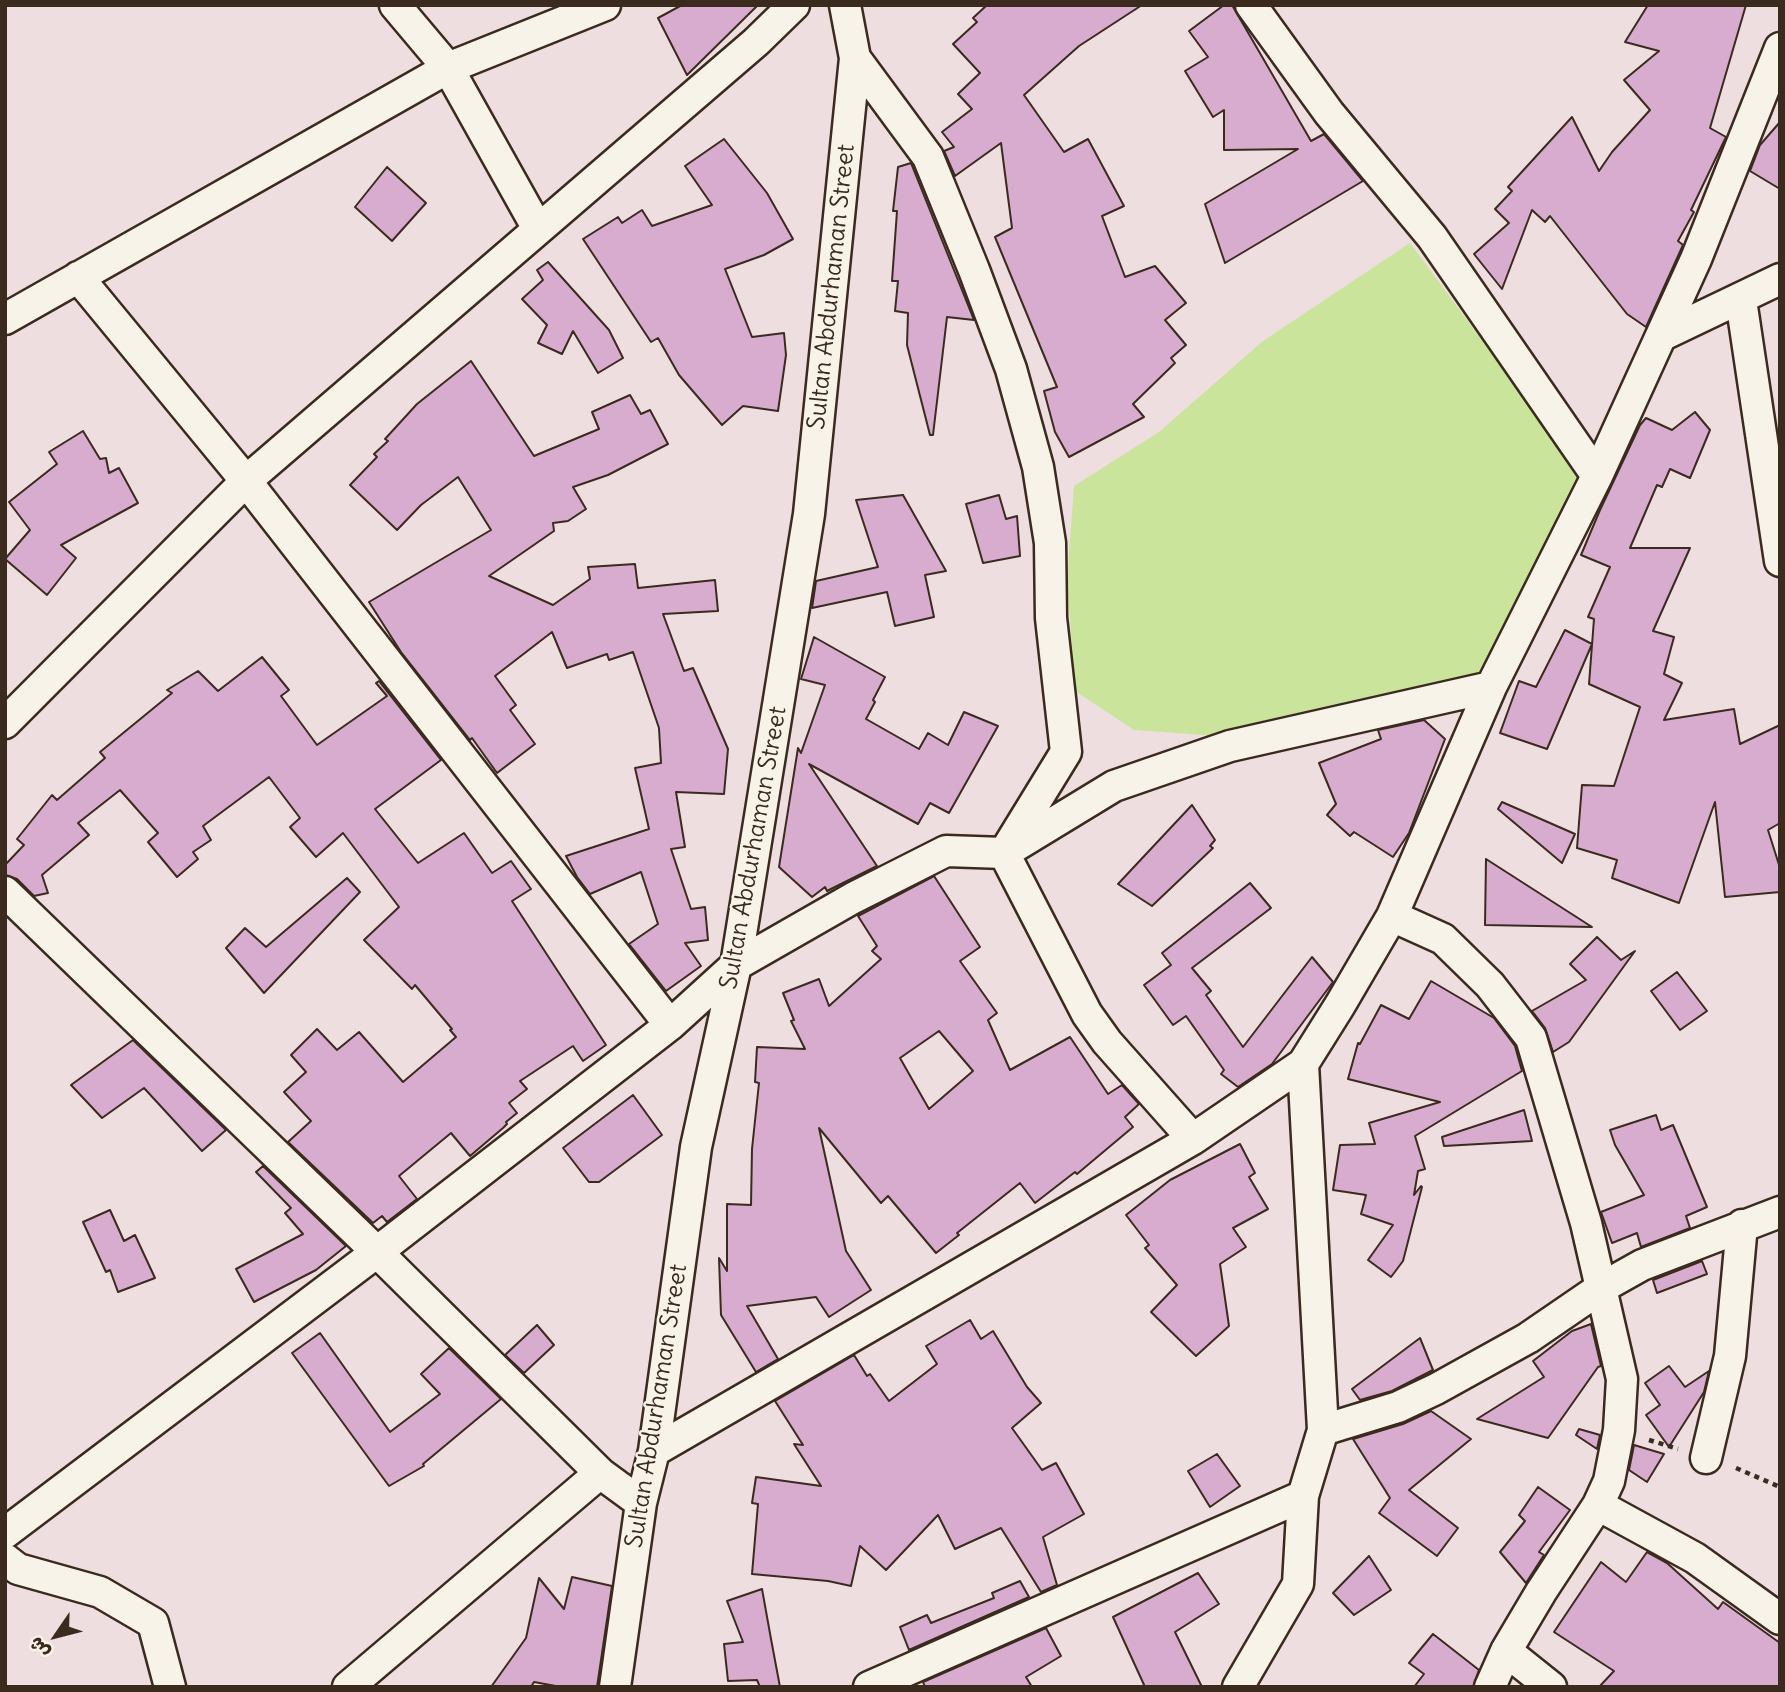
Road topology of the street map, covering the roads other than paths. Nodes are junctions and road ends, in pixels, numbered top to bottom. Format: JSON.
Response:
{"nodes":[{"id":1,"x":395,"y":5,"type":"edge"},
{"id":2,"x":605,"y":5,"type":"edge"},
{"id":3,"x":794,"y":5,"type":"edge"},
{"id":4,"x":845,"y":5,"type":"edge"},
{"id":5,"x":1251,"y":5,"type":"edge"},
{"id":6,"x":1780,"y":48,"type":"edge"},
{"id":7,"x":855,"y":58,"type":"junction"},
{"id":8,"x":448,"y":68,"type":"junction"},
{"id":9,"x":538,"y":229,"type":"junction"},
{"id":10,"x":78,"y":277,"type":"junction"},
{"id":11,"x":1780,"y":279,"type":"edge"},
{"id":12,"x":1741,"y":300,"type":"junction"},
{"id":13,"x":5,"y":319,"type":"edge"},
{"id":14,"x":1661,"y":337,"type":"junction"},
{"id":15,"x":1597,"y":476,"type":"junction"},
{"id":16,"x":247,"y":481,"type":"junction"},
{"id":17,"x":1780,"y":561,"type":"edge"},
{"id":18,"x":1491,"y":687,"type":"junction"},
{"id":19,"x":5,"y":723,"type":"edge"},
{"id":20,"x":1004,"y":853,"type":"junction"},
{"id":21,"x":5,"y":892,"type":"edge"},
{"id":22,"x":1392,"y":916,"type":"junction"},
{"id":23,"x":736,"y":965,"type":"junction"},
{"id":24,"x":670,"y":1025,"type":"junction"},
{"id":25,"x":1303,"y":1064,"type":"junction"},
{"id":26,"x":1192,"y":1139,"type":"junction"},
{"id":27,"x":1780,"y":1212,"type":"edge"},
{"id":28,"x":1742,"y":1225,"type":"junction"},
{"id":29,"x":377,"y":1252,"type":"junction"},
{"id":30,"x":1601,"y":1288,"type":"junction"},
{"id":31,"x":1323,"y":1430,"type":"junction"},
{"id":32,"x":654,"y":1451,"type":"junction"},
{"id":33,"x":1706,"y":1458,"type":"dead end"},
{"id":34,"x":600,"y":1473,"type":"junction"},
{"id":35,"x":1303,"y":1496,"type":"junction"},
{"id":36,"x":641,"y":1503,"type":"junction"},
{"id":37,"x":1598,"y":1505,"type":"junction"},
{"id":38,"x":5,"y":1533,"type":"edge"},
{"id":39,"x":5,"y":1559,"type":"edge"},
{"id":40,"x":1780,"y":1619,"type":"edge"},
{"id":41,"x":1506,"y":1651,"type":"junction"},
{"id":42,"x":170,"y":1687,"type":"edge"},
{"id":43,"x":348,"y":1687,"type":"edge"},
{"id":44,"x":615,"y":1687,"type":"edge"},
{"id":45,"x":869,"y":1687,"type":"edge"},
{"id":46,"x":1238,"y":1687,"type":"edge"},
{"id":47,"x":1490,"y":1687,"type":"edge"},
{"id":48,"x":1551,"y":1687,"type":"edge"}],
"edges":[{"from":1,"to":8,"type":"street"},
{"from":2,"to":8,"type":"street"},
{"from":3,"to":9,"type":"street"},
{"from":4,"to":7,"type":"street","name":"Sultan Abdurhaman Street"},
{"from":5,"to":15,"type":"street"},
{"from":6,"to":14,"type":"street"},
{"from":7,"to":20,"type":"street"},
{"from":7,"to":23,"type":"street","name":"Sultan Abdurhaman Street"},
{"from":8,"to":9,"type":"street"},
{"from":8,"to":10,"type":"street"},
{"from":9,"to":16,"type":"street"},
{"from":10,"to":13,"type":"street"},
{"from":10,"to":16,"type":"street"},
{"from":11,"to":12,"type":"street"},
{"from":12,"to":14,"type":"street"},
{"from":12,"to":17,"type":"street"},
{"from":14,"to":15,"type":"street"},
{"from":15,"to":18,"type":"street"},
{"from":16,"to":19,"type":"street"},
{"from":16,"to":24,"type":"street"},
{"from":18,"to":20,"type":"street"},
{"from":18,"to":22,"type":"street"},
{"from":20,"to":23,"type":"street"},
{"from":20,"to":26,"type":"street"},
{"from":21,"to":29,"type":"street"},
{"from":22,"to":25,"type":"street"},
{"from":22,"to":30,"type":"street"},
{"from":23,"to":24,"type":"street"},
{"from":23,"to":32,"type":"street","name":"Sultan Abdurhaman Street"},
{"from":24,"to":29,"type":"street"},
{"from":25,"to":26,"type":"street"},
{"from":25,"to":31,"type":"street"},
{"from":26,"to":32,"type":"street"},
{"from":27,"to":28,"type":"street"},
{"from":28,"to":30,"type":"street"},
{"from":28,"to":33,"type":"street"},
{"from":29,"to":34,"type":"street"},
{"from":29,"to":38,"type":"street"},
{"from":30,"to":31,"type":"street"},
{"from":30,"to":37,"type":"street"},
{"from":31,"to":35,"type":"street"},
{"from":32,"to":36,"type":"street","name":"Sultan Abdurhaman Street"},
{"from":34,"to":36,"type":"street"},
{"from":34,"to":43,"type":"street"},
{"from":35,"to":45,"type":"street"},
{"from":35,"to":46,"type":"street"},
{"from":36,"to":44,"type":"street","name":"Sultan Abdurhaman Street"},
{"from":37,"to":40,"type":"street"},
{"from":37,"to":41,"type":"street"},
{"from":39,"to":42,"type":"street"},
{"from":41,"to":47,"type":"street"},
{"from":41,"to":48,"type":"street"}]}
